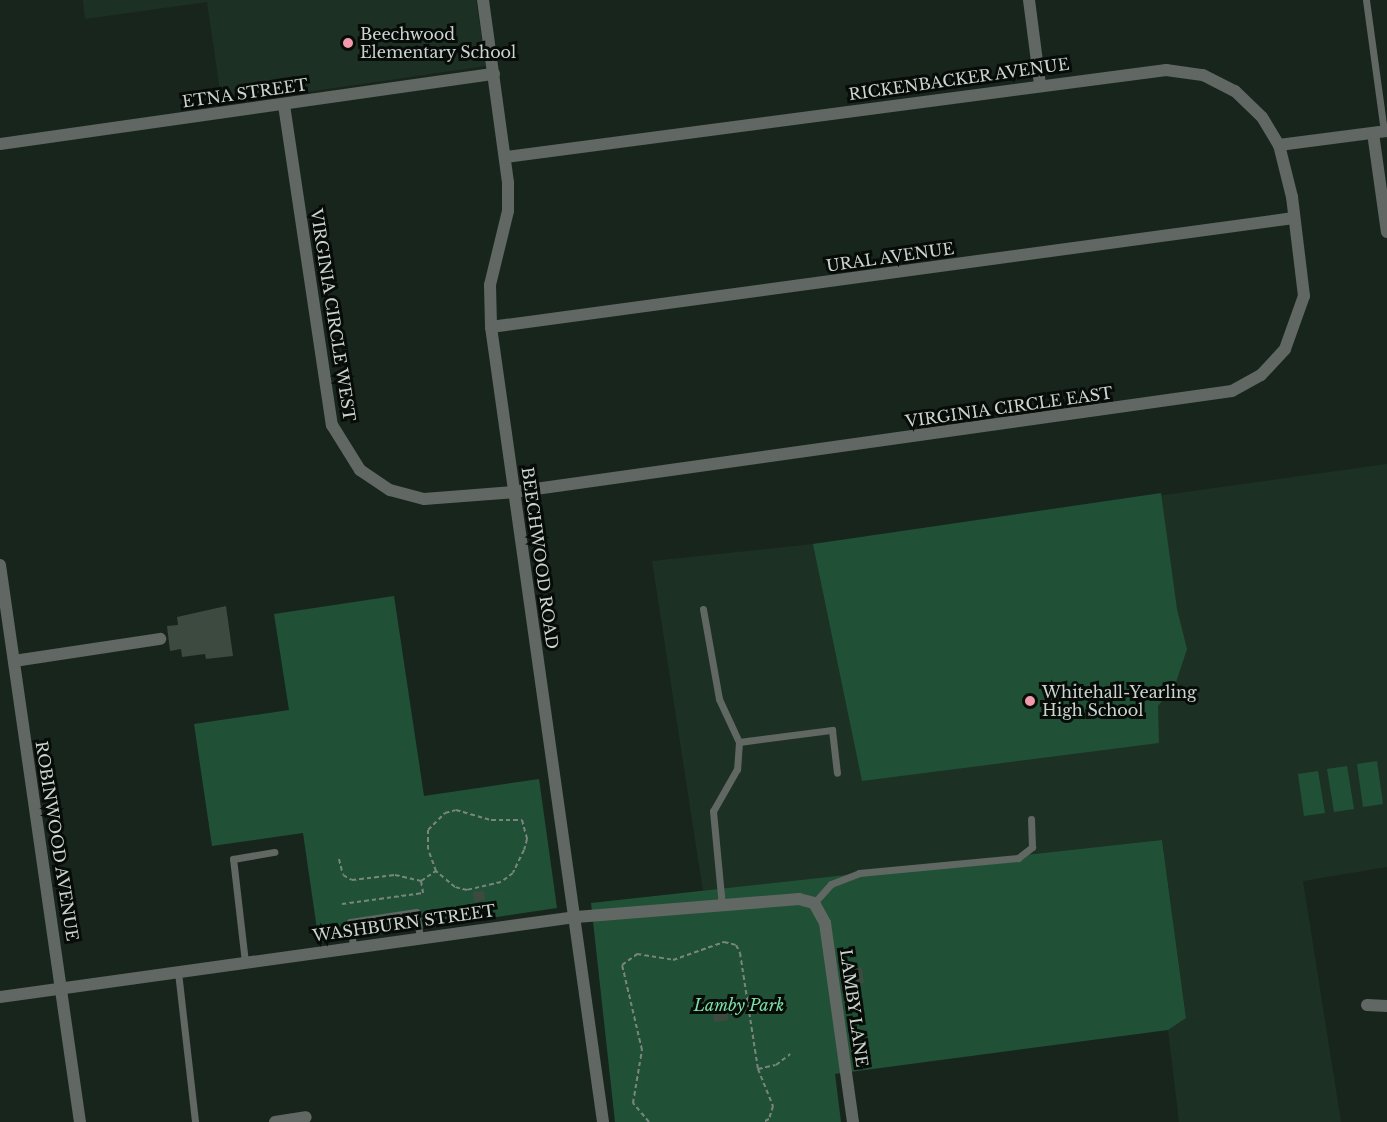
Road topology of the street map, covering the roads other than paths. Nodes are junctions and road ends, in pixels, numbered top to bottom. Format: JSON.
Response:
{"nodes":[{"id":1,"x":483,"y":0,"type":"edge"},
{"id":2,"x":1029,"y":0,"type":"edge"},
{"id":3,"x":1366,"y":0,"type":"edge"},
{"id":4,"x":494,"y":74,"type":"junction"},
{"id":5,"x":1040,"y":85,"type":"junction"},
{"id":6,"x":284,"y":105,"type":"junction"},
{"id":7,"x":1381,"y":131,"type":"edge"},
{"id":8,"x":0,"y":144,"type":"edge"},
{"id":9,"x":1279,"y":145,"type":"junction"},
{"id":10,"x":506,"y":157,"type":"junction"},
{"id":11,"x":1294,"y":218,"type":"junction"},
{"id":12,"x":1387,"y":232,"type":"edge"},
{"id":13,"x":491,"y":327,"type":"junction"},
{"id":14,"x":514,"y":492,"type":"junction"},
{"id":15,"x":0,"y":565,"type":"edge"},
{"id":16,"x":703,"y":609,"type":"dead end"},
{"id":17,"x":160,"y":639,"type":"dead end"},
{"id":18,"x":14,"y":661,"type":"junction"},
{"id":19,"x":739,"y":742,"type":"junction"},
{"id":20,"x":837,"y":773,"type":"dead end"},
{"id":21,"x":1031,"y":819,"type":"dead end"},
{"id":22,"x":274,"y":852,"type":"dead end"},
{"id":23,"x":814,"y":903,"type":"junction"},
{"id":24,"x":722,"y":906,"type":"junction"},
{"id":25,"x":576,"y":917,"type":"junction"},
{"id":26,"x":420,"y":938,"type":"junction"},
{"id":27,"x":353,"y":946,"type":"junction"},
{"id":28,"x":245,"y":962,"type":"junction"},
{"id":29,"x":178,"y":972,"type":"junction"},
{"id":30,"x":62,"y":989,"type":"junction"},
{"id":31,"x":0,"y":997,"type":"edge"},
{"id":32,"x":1367,"y":1005,"type":"dead end"},
{"id":33,"x":1387,"y":1006,"type":"edge"},
{"id":34,"x":306,"y":1118,"type":"dead end"},
{"id":35,"x":81,"y":1122,"type":"edge"},
{"id":36,"x":195,"y":1122,"type":"edge"},
{"id":37,"x":275,"y":1122,"type":"edge"},
{"id":38,"x":603,"y":1122,"type":"edge"},
{"id":39,"x":853,"y":1122,"type":"edge"}],
"edges":[{"from":1,"to":4,"type":"street","name":"BEECHWOOD ROAD"},
{"from":2,"to":5,"type":"street"},
{"from":3,"to":7,"type":"lane"},
{"from":4,"to":6,"type":"street","name":"ETNA STREET"},
{"from":4,"to":10,"type":"street","name":"BEECHWOOD ROAD"},
{"from":5,"to":9,"type":"street","name":"RICKENBACKER AVENUE"},
{"from":5,"to":10,"type":"street","name":"RICKENBACKER AVENUE"},
{"from":6,"to":8,"type":"street","name":"ETNA STREET"},
{"from":6,"to":14,"type":"street","name":"VIRGINIA CIRCLE WEST"},
{"from":7,"to":9,"type":"street"},
{"from":7,"to":12,"type":"street"},
{"from":9,"to":11,"type":"street","name":"VIRGINIA CIRCLE EAST"},
{"from":10,"to":13,"type":"street","name":"BEECHWOOD ROAD"},
{"from":11,"to":13,"type":"street","name":"URAL AVENUE"},
{"from":11,"to":14,"type":"street","name":"VIRGINIA CIRCLE EAST"},
{"from":13,"to":14,"type":"street","name":"BEECHWOOD ROAD"},
{"from":14,"to":25,"type":"street","name":"BEECHWOOD ROAD"},
{"from":15,"to":18,"type":"street","name":"ROBINWOOD AVENUE"},
{"from":16,"to":19,"type":"lane"},
{"from":17,"to":18,"type":"street"},
{"from":18,"to":30,"type":"street","name":"ROBINWOOD AVENUE"},
{"from":19,"to":20,"type":"lane"},
{"from":19,"to":24,"type":"lane"},
{"from":21,"to":23,"type":"lane"},
{"from":22,"to":28,"type":"lane"},
{"from":23,"to":24,"type":"street","name":"WASHBURN STREET"},
{"from":23,"to":39,"type":"street","name":"LAMBY LANE"},
{"from":24,"to":25,"type":"street","name":"WASHBURN STREET"},
{"from":25,"to":26,"type":"street","name":"WASHBURN STREET"},
{"from":25,"to":38,"type":"street","name":"BEECHWOOD ROAD"},
{"from":26,"to":27,"type":"street","name":"WASHBURN STREET"},
{"from":26,"to":27,"type":"lane"},
{"from":27,"to":28,"type":"street","name":"WASHBURN STREET"},
{"from":28,"to":29,"type":"street","name":"WASHBURN STREET"},
{"from":29,"to":30,"type":"street","name":"WASHBURN STREET"},
{"from":29,"to":36,"type":"lane"},
{"from":30,"to":31,"type":"street","name":"WASHBURN STREET"},
{"from":30,"to":35,"type":"street","name":"ROBINWOOD AVENUE"},
{"from":32,"to":33,"type":"street"},
{"from":34,"to":37,"type":"street"}]}
